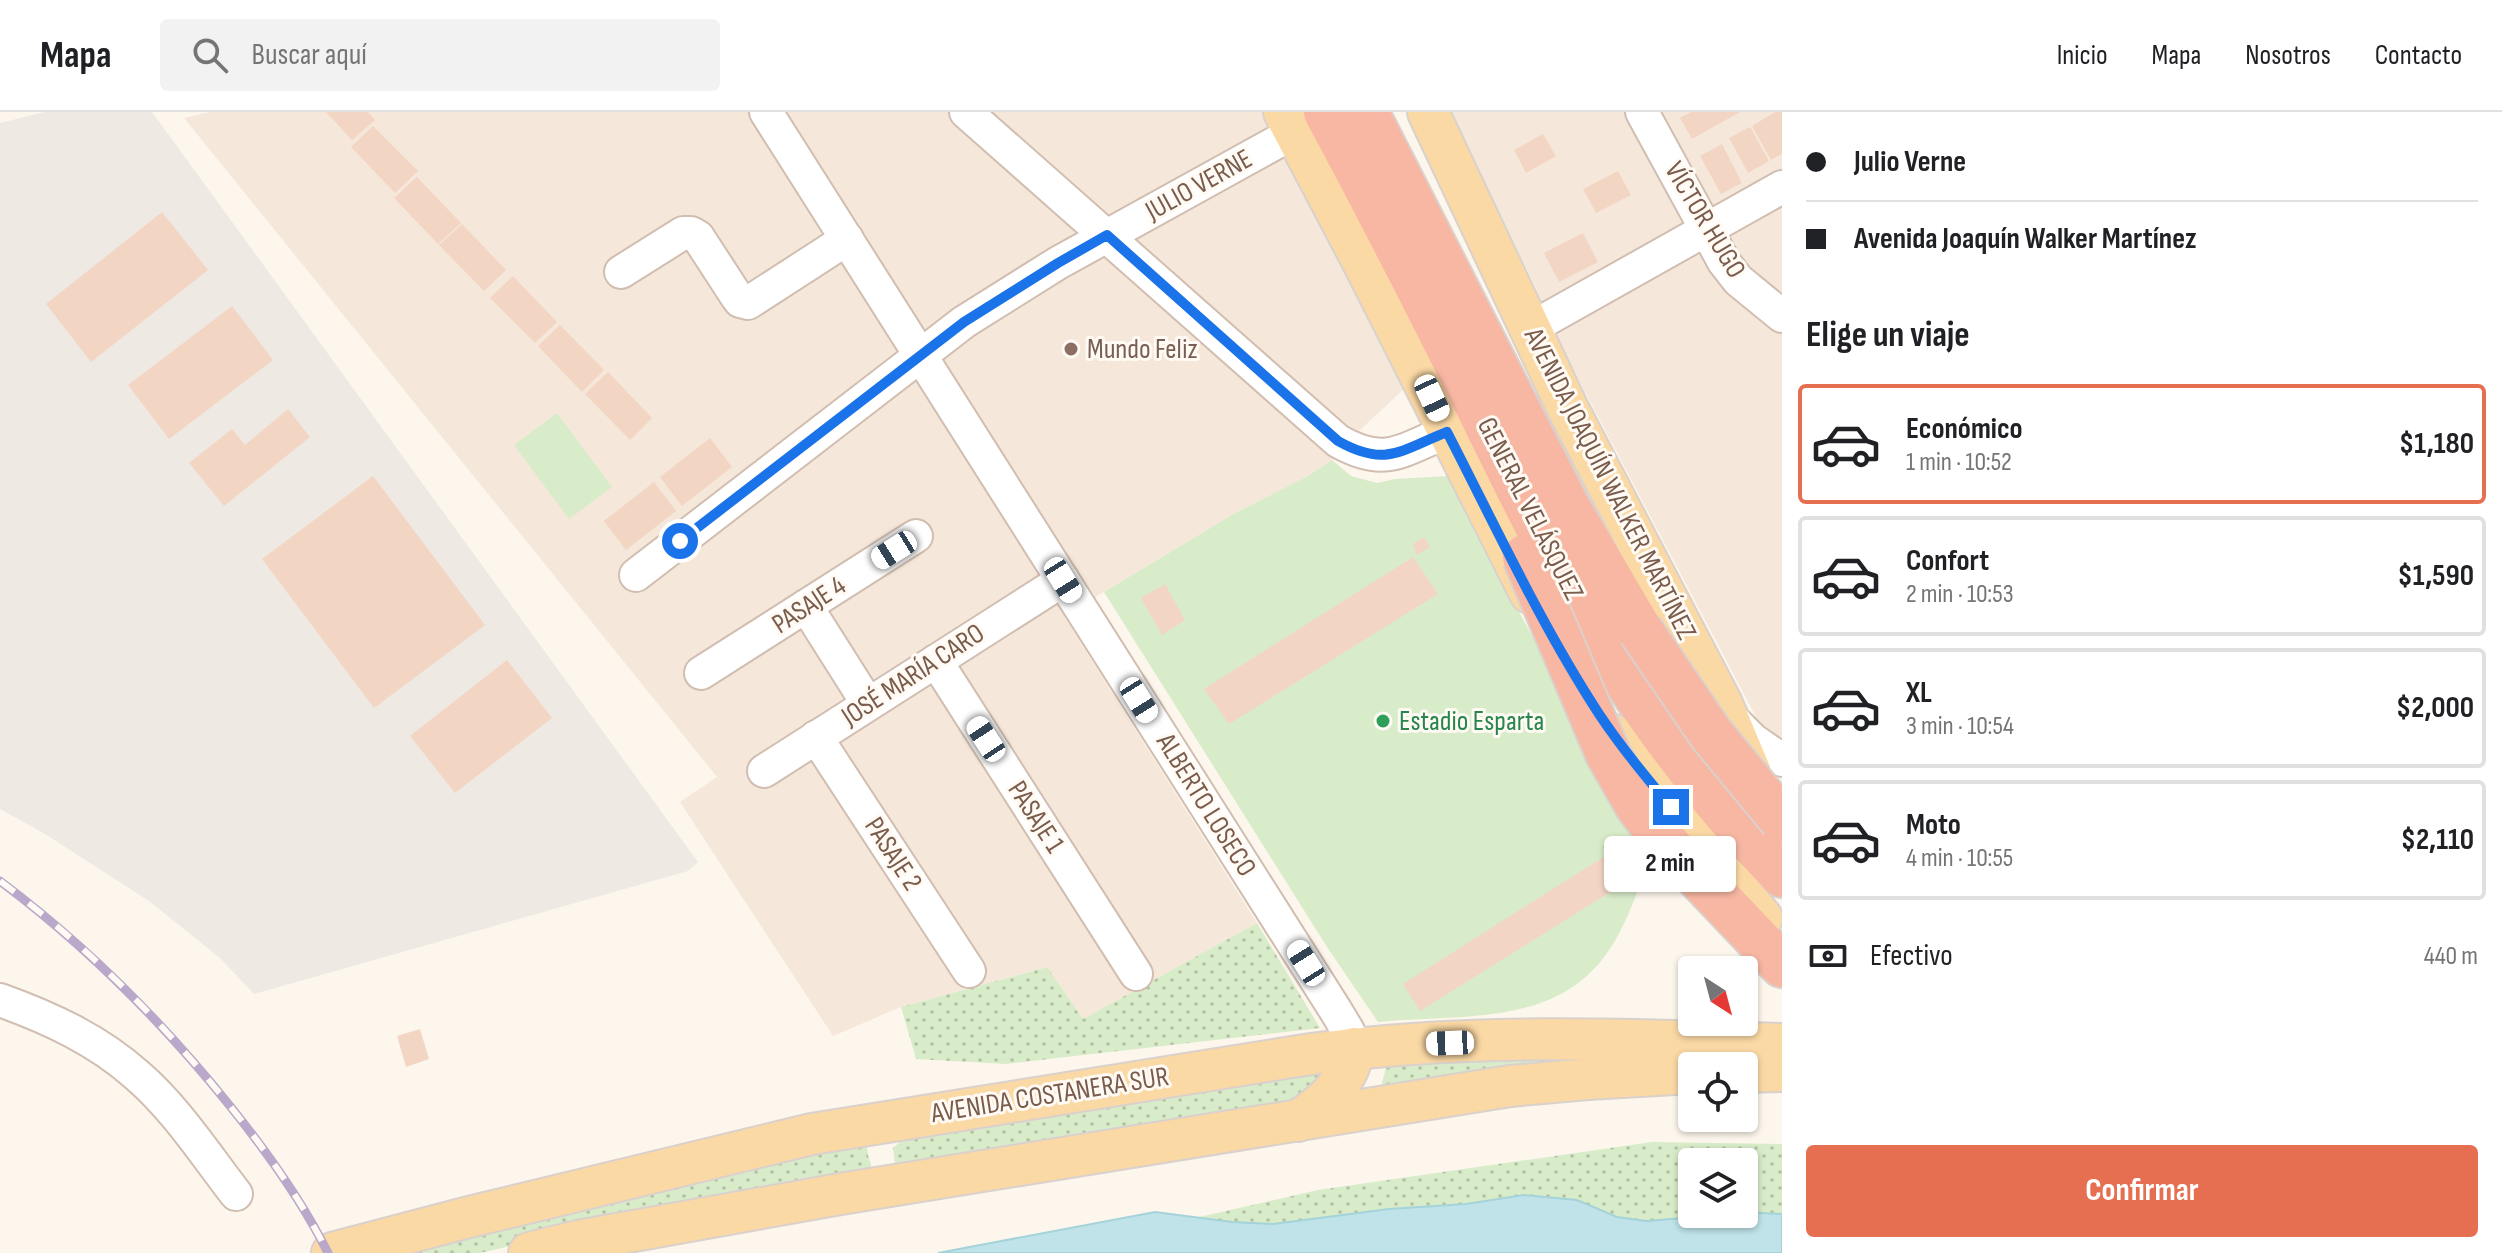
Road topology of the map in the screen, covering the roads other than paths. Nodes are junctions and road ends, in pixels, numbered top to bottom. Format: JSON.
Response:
{"nodes":[{"id":1,"x":766,"y":112,"type":"edge"},
{"id":2,"x":966,"y":112,"type":"edge"},
{"id":3,"x":1366,"y":112,"type":"edge"},
{"id":4,"x":1397,"y":112,"type":"edge"},
{"id":5,"x":1428,"y":112,"type":"edge"},
{"id":6,"x":1642,"y":112,"type":"edge"},
{"id":7,"x":1302,"y":119,"type":"edge"},
{"id":8,"x":1782,"y":187,"type":"edge"},
{"id":9,"x":1706,"y":230,"type":"junction"},
{"id":10,"x":1107,"y":235,"type":"junction"},
{"id":11,"x":847,"y":239,"type":"junction"},
{"id":12,"x":621,"y":272,"type":"dead end"},
{"id":13,"x":1782,"y":316,"type":"edge"},
{"id":14,"x":1531,"y":328,"type":"junction"},
{"id":15,"x":1448,"y":347,"type":"junction"},
{"id":16,"x":920,"y":355,"type":"junction"},
{"id":17,"x":1516,"y":407,"type":"junction"},
{"id":18,"x":1447,"y":432,"type":"junction"},
{"id":19,"x":916,"y":536,"type":"dead end"},
{"id":20,"x":636,"y":575,"type":"dead end"},
{"id":21,"x":1063,"y":580,"type":"junction"},
{"id":22,"x":806,"y":606,"type":"junction"},
{"id":23,"x":1623,"y":640,"type":"junction"},
{"id":24,"x":936,"y":661,"type":"junction"},
{"id":25,"x":701,"y":673,"type":"dead end"},
{"id":26,"x":868,"y":704,"type":"junction"},
{"id":27,"x":1726,"y":713,"type":"junction"},
{"id":28,"x":816,"y":737,"type":"junction"},
{"id":29,"x":1782,"y":760,"type":"edge"},
{"id":30,"x":764,"y":771,"type":"dead end"},
{"id":31,"x":1782,"y":820,"type":"edge"},
{"id":32,"x":1782,"y":859,"type":"edge"},
{"id":33,"x":1782,"y":875,"type":"edge"},
{"id":34,"x":1782,"y":943,"type":"edge"},
{"id":35,"x":1782,"y":965,"type":"edge"},
{"id":36,"x":969,"y":971,"type":"dead end"},
{"id":37,"x":1136,"y":974,"type":"dead end"},
{"id":38,"x":0,"y":1000,"type":"edge"},
{"id":39,"x":1782,"y":1044,"type":"edge"},
{"id":40,"x":1354,"y":1048,"type":"junction"},
{"id":41,"x":1782,"y":1071,"type":"edge"},
{"id":42,"x":1758,"y":1072,"type":"edge"},
{"id":43,"x":1678,"y":1074,"type":"edge"},
{"id":44,"x":890,"y":1121,"type":"junction"},
{"id":45,"x":1298,"y":1121,"type":"junction"},
{"id":46,"x":895,"y":1187,"type":"junction"},
{"id":47,"x":236,"y":1194,"type":"dead end"},
{"id":48,"x":332,"y":1253,"type":"edge"},
{"id":49,"x":529,"y":1253,"type":"edge"}],
"edges":[{"from":1,"to":11,"type":"street","name":"ALBERTO LOSECO"},
{"from":2,"to":10,"type":"street"},
{"from":3,"to":17,"type":"highway","name":"GENERAL VELÁSQUEZ"},
{"from":4,"to":17,"type":"highway"},
{"from":5,"to":14,"type":"main road","name":"AVENIDA JOAQUÍN WALKER MARTÍNEZ"},
{"from":6,"to":9,"type":"street","name":"VÍCTOR HUGO"},
{"from":7,"to":10,"type":"street","name":"JULIO VERNE"},
{"from":7,"to":15,"type":"highway","name":"GENERAL VELÁSQUEZ"},
{"from":7,"to":18,"type":"main road"},
{"from":8,"to":9,"type":"street"},
{"from":9,"to":13,"type":"street","name":"VÍCTOR HUGO"},
{"from":9,"to":14,"type":"street"},
{"from":10,"to":16,"type":"street","name":"JULIO VERNE"},
{"from":10,"to":18,"type":"street"},
{"from":11,"to":12,"type":"street"},
{"from":11,"to":16,"type":"street","name":"ALBERTO LOSECO"},
{"from":14,"to":27,"type":"main road","name":"AVENIDA JOAQUÍN WALKER MARTÍNEZ"},
{"from":15,"to":23,"type":"highway","name":"GENERAL VELÁSQUEZ"},
{"from":15,"to":35,"type":"highway","bridge":true},
{"from":16,"to":20,"type":"street","name":"JULIO VERNE"},
{"from":16,"to":21,"type":"street","name":"ALBERTO LOSECO"},
{"from":17,"to":23,"type":"highway","name":"GENERAL VELÁSQUEZ"},
{"from":18,"to":34,"type":"main road"},
{"from":19,"to":22,"type":"street","name":"PASAJE 4"},
{"from":21,"to":24,"type":"street","name":"JOSÉ MARÍA CARO"},
{"from":21,"to":40,"type":"street","name":"ALBERTO LOSECO"},
{"from":22,"to":25,"type":"street","name":"PASAJE 4"},
{"from":22,"to":26,"type":"street"},
{"from":23,"to":31,"type":"highway","name":"GENERAL VELÁSQUEZ","bridge":true},
{"from":23,"to":33,"type":"highway","name":"GENERAL VELÁSQUEZ"},
{"from":24,"to":26,"type":"street","name":"JOSÉ MARÍA CARO"},
{"from":24,"to":37,"type":"street","name":"PASAJE 1"},
{"from":26,"to":28,"type":"street","name":"JOSÉ MARÍA CARO"},
{"from":27,"to":29,"type":"street"},
{"from":27,"to":32,"type":"main road","name":"AVENIDA JOAQUÍN WALKER MARTÍNEZ"},
{"from":28,"to":30,"type":"street","name":"JOSÉ MARÍA CARO"},
{"from":28,"to":36,"type":"street","name":"PASAJE 2"},
{"from":38,"to":47,"type":"street"},
{"from":39,"to":40,"type":"main road","name":"AVENIDA COSTANERA SUR"},
{"from":40,"to":44,"type":"main road","name":"AVENIDA COSTANERA SUR"},
{"from":40,"to":45,"type":"main road"},
{"from":41,"to":42,"type":"main road"},
{"from":43,"to":45,"type":"main road"},
{"from":44,"to":46,"type":"main road"},
{"from":44,"to":48,"type":"main road","name":"AVENIDA COSTANERA SUR"},
{"from":45,"to":46,"type":"main road"},
{"from":46,"to":49,"type":"main road"}]}
